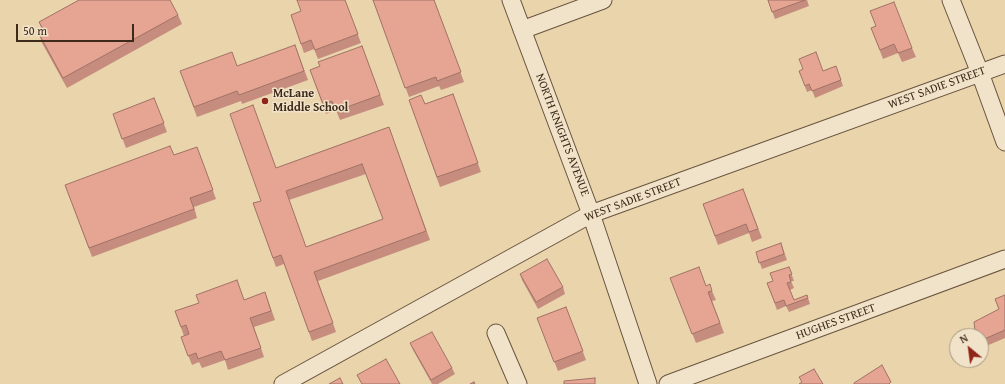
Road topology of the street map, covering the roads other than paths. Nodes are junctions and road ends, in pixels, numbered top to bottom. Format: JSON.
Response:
{"nodes":[{"id":1,"x":511,"y":0,"type":"edge"},
{"id":2,"x":603,"y":0,"type":"edge"},
{"id":3,"x":951,"y":0,"type":"edge"},
{"id":4,"x":522,"y":30,"type":"junction"},
{"id":5,"x":1005,"y":64,"type":"edge"},
{"id":6,"x":980,"y":73,"type":"junction"},
{"id":7,"x":1005,"y":142,"type":"edge"},
{"id":8,"x":592,"y":214,"type":"junction"},
{"id":9,"x":1005,"y":259,"type":"edge"},
{"id":10,"x":496,"y":333,"type":"dead end"},
{"id":11,"x":283,"y":384,"type":"edge"},
{"id":12,"x":518,"y":384,"type":"edge"},
{"id":13,"x":648,"y":384,"type":"edge"},
{"id":14,"x":668,"y":384,"type":"edge"}],
"edges":[{"from":1,"to":4,"type":"street","name":"NORTH KNIGHTS AVENUE"},
{"from":2,"to":4,"type":"street"},
{"from":3,"to":6,"type":"street"},
{"from":4,"to":8,"type":"street","name":"NORTH KNIGHTS AVENUE"},
{"from":5,"to":6,"type":"street","name":"WEST SADIE STREET"},
{"from":6,"to":7,"type":"street"},
{"from":6,"to":8,"type":"street","name":"WEST SADIE STREET"},
{"from":8,"to":11,"type":"street","name":"WEST SADIE STREET"},
{"from":8,"to":13,"type":"street","name":"NORTH KNIGHTS AVENUE"},
{"from":9,"to":14,"type":"street","name":"HUGHES STREET"},
{"from":10,"to":12,"type":"street"}]}
